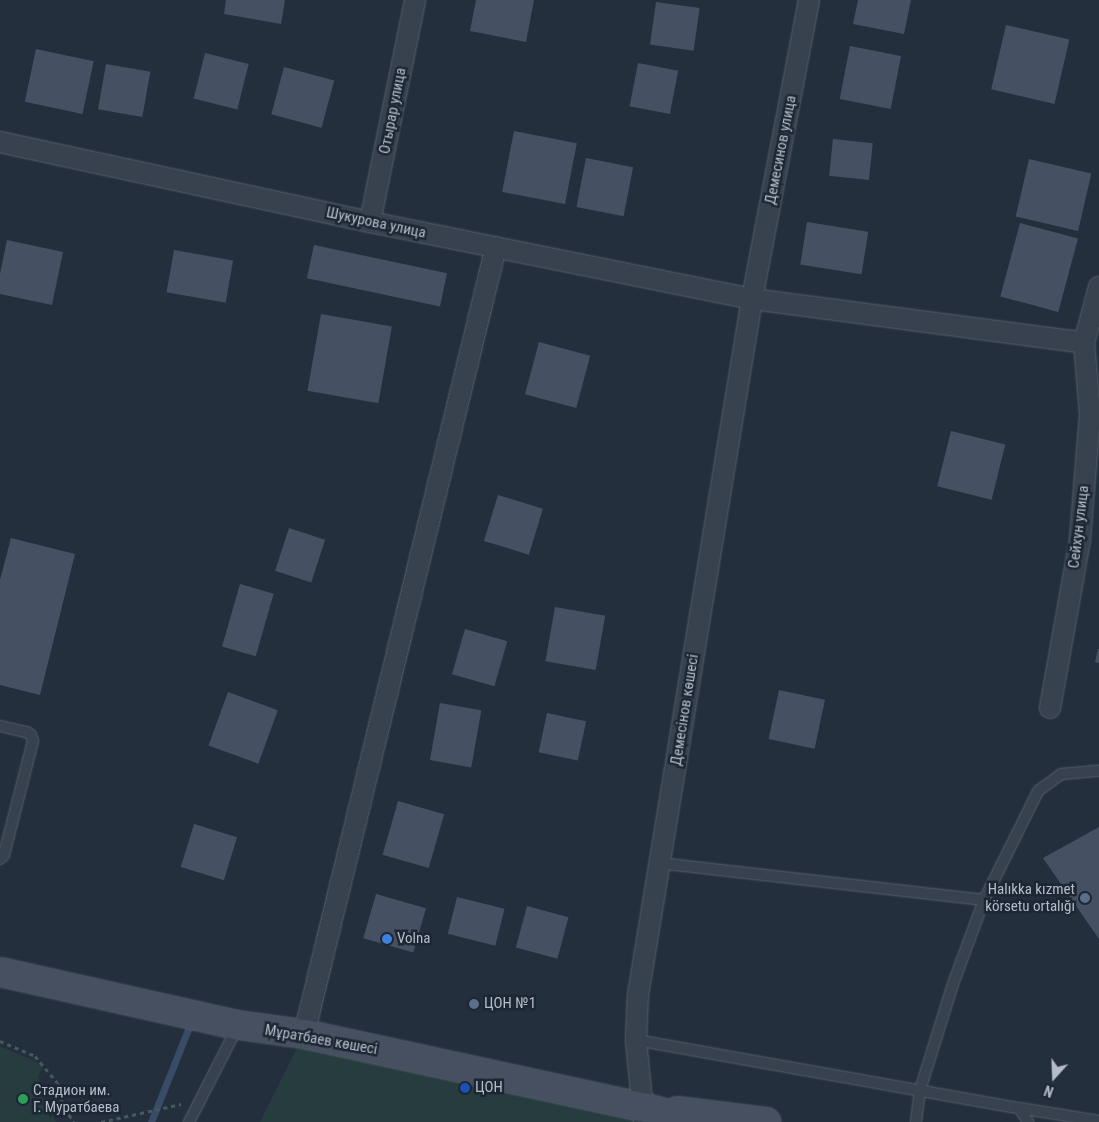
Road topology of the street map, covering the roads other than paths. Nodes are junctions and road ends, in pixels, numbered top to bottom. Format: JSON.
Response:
{"nodes":[{"id":1,"x":415,"y":0,"type":"edge"},
{"id":2,"x":809,"y":0,"type":"edge"},
{"id":3,"x":0,"y":142,"type":"edge"},
{"id":4,"x":370,"y":222,"type":"junction"},
{"id":5,"x":496,"y":248,"type":"junction"},
{"id":6,"x":1099,"y":287,"type":"edge"},
{"id":7,"x":752,"y":300,"type":"junction"},
{"id":8,"x":1084,"y":343,"type":"junction"},
{"id":9,"x":1050,"y":708,"type":"dead end"},
{"id":10,"x":0,"y":726,"type":"edge"},
{"id":11,"x":1099,"y":771,"type":"edge"},
{"id":12,"x":0,"y":859,"type":"edge"},
{"id":13,"x":659,"y":863,"type":"junction"},
{"id":14,"x":984,"y":900,"type":"junction"},
{"id":15,"x":0,"y":972,"type":"edge"},
{"id":16,"x":238,"y":1025,"type":"junction"},
{"id":17,"x":304,"y":1034,"type":"junction"},
{"id":18,"x":636,"y":1040,"type":"junction"},
{"id":19,"x":920,"y":1090,"type":"junction"},
{"id":20,"x":1019,"y":1108,"type":"junction"},
{"id":21,"x":643,"y":1114,"type":"edge"},
{"id":22,"x":1099,"y":1121,"type":"edge"},
{"id":23,"x":189,"y":1122,"type":"edge"},
{"id":24,"x":696,"y":1122,"type":"edge"},
{"id":25,"x":766,"y":1122,"type":"edge"},
{"id":26,"x":916,"y":1122,"type":"edge"},
{"id":27,"x":1028,"y":1122,"type":"edge"}],
"edges":[{"from":1,"to":4,"type":"street","name":"Отырар улица"},
{"from":2,"to":7,"type":"street","name":"Демесинов улица"},
{"from":3,"to":4,"type":"street","name":"Шукурова улица"},
{"from":4,"to":5,"type":"street","name":"Шукурова улица"},
{"from":5,"to":7,"type":"street","name":"Шукурова улица"},
{"from":5,"to":17,"type":"street"},
{"from":6,"to":8,"type":"street","name":"Сейхун улица"},
{"from":7,"to":8,"type":"street","name":"Шукурова улица"},
{"from":7,"to":13,"type":"street","name":"Демесінов көшесі"},
{"from":8,"to":9,"type":"street","name":"Сейхун улица"},
{"from":10,"to":12,"type":"lane"},
{"from":11,"to":14,"type":"lane"},
{"from":13,"to":14,"type":"lane"},
{"from":13,"to":18,"type":"street","name":"Демесінов көшесі"},
{"from":14,"to":19,"type":"lane"},
{"from":15,"to":16,"type":"street","name":"Мұратбаев көшесі"},
{"from":16,"to":17,"type":"street","name":"Мұратбаев көшесі"},
{"from":16,"to":23,"type":"lane"},
{"from":17,"to":21,"type":"street","name":"Мұратбаев көшесі"},
{"from":18,"to":19,"type":"lane"},
{"from":18,"to":21,"type":"street","name":"Демесінов көшесі"},
{"from":19,"to":20,"type":"lane"},
{"from":19,"to":26,"type":"lane"},
{"from":20,"to":22,"type":"lane"},
{"from":20,"to":27,"type":"lane"},
{"from":21,"to":24,"type":"street"},
{"from":21,"to":25,"type":"street"}]}
